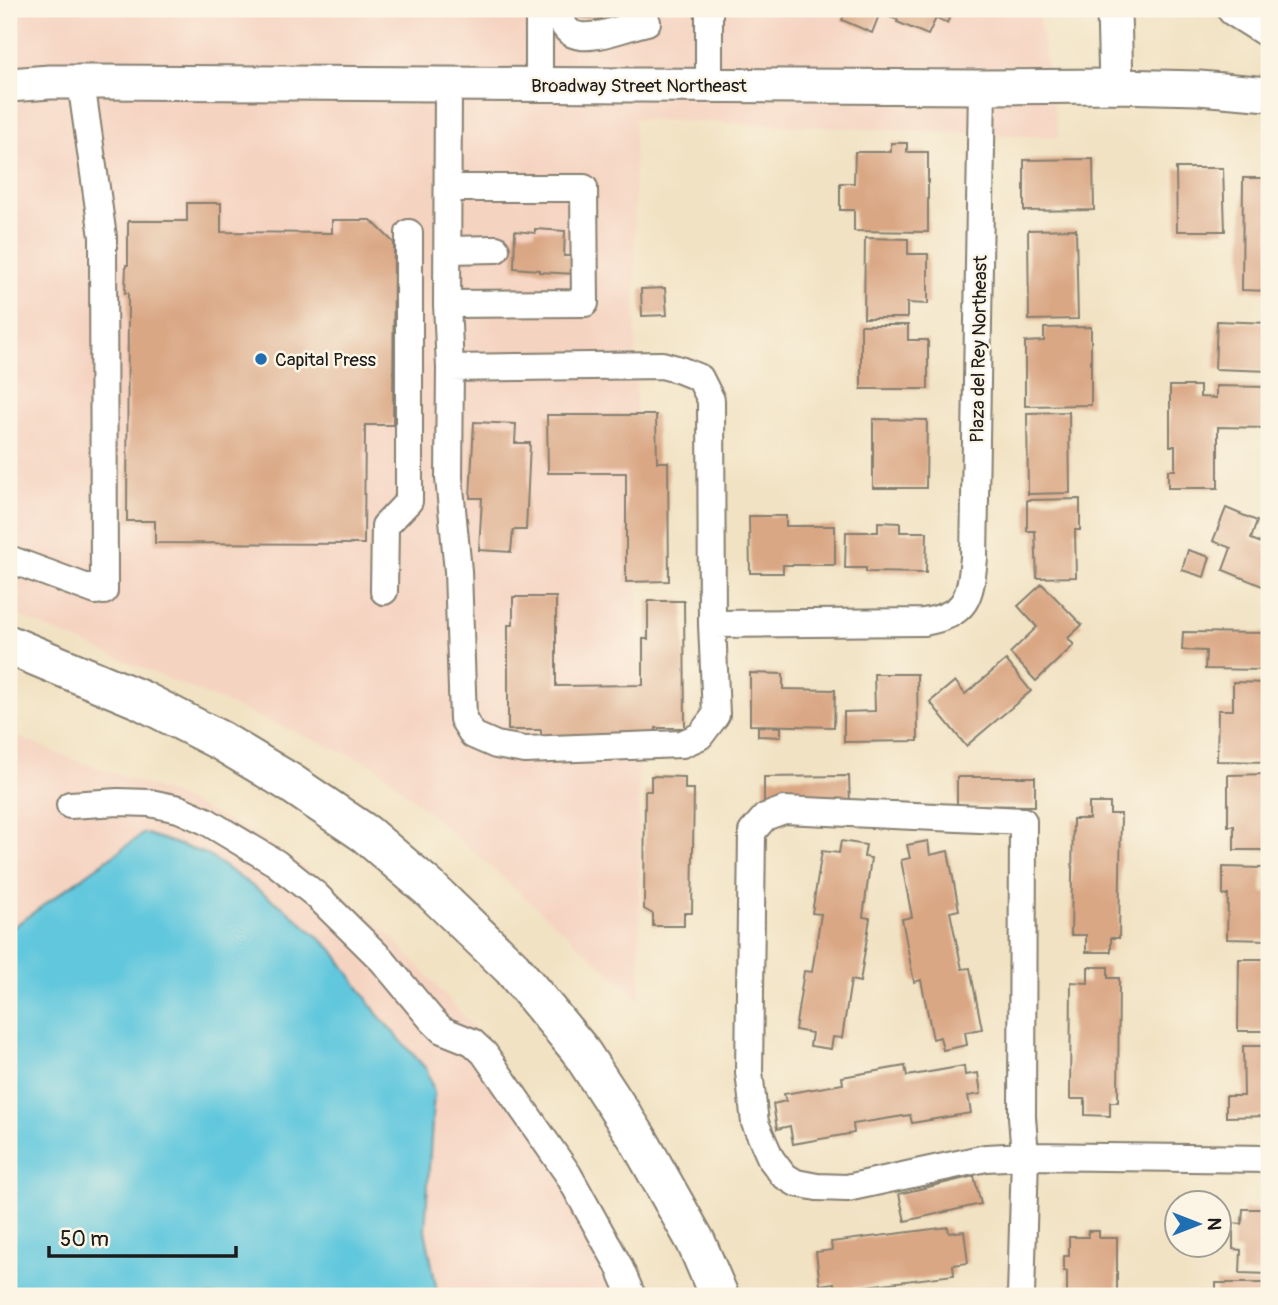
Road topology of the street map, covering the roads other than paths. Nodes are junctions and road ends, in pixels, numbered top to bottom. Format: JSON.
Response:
{"nodes":[{"id":1,"x":539,"y":9,"type":"edge"},
{"id":2,"x":561,"y":9,"type":"edge"},
{"id":3,"x":709,"y":9,"type":"edge"},
{"id":4,"x":1114,"y":9,"type":"edge"},
{"id":5,"x":1234,"y":9,"type":"edge"},
{"id":6,"x":647,"y":22,"type":"dead end"},
{"id":7,"x":1269,"y":31,"type":"edge"},
{"id":8,"x":81,"y":82,"type":"junction"},
{"id":9,"x":448,"y":84,"type":"junction"},
{"id":10,"x":539,"y":84,"type":"junction"},
{"id":11,"x":9,"y":85,"type":"edge"},
{"id":12,"x":709,"y":86,"type":"junction"},
{"id":13,"x":1116,"y":86,"type":"junction"},
{"id":14,"x":982,"y":87,"type":"junction"},
{"id":15,"x":1269,"y":94,"type":"edge"},
{"id":16,"x":448,"y":188,"type":"junction"},
{"id":17,"x":409,"y":233,"type":"dead end"},
{"id":18,"x":496,"y":249,"type":"dead end"},
{"id":19,"x":447,"y":250,"type":"junction"},
{"id":20,"x":447,"y":304,"type":"junction"},
{"id":21,"x":450,"y":368,"type":"junction"},
{"id":22,"x":9,"y":559,"type":"edge"},
{"id":23,"x":384,"y":591,"type":"dead end"},
{"id":24,"x":712,"y":624,"type":"junction"},
{"id":25,"x":9,"y":645,"type":"edge"},
{"id":26,"x":70,"y":805,"type":"dead end"},
{"id":27,"x":1025,"y":1157,"type":"junction"},
{"id":28,"x":1269,"y":1159,"type":"edge"},
{"id":29,"x":632,"y":1296,"type":"edge"},
{"id":30,"x":719,"y":1296,"type":"edge"},
{"id":31,"x":1021,"y":1296,"type":"edge"}],
"edges":[{"from":1,"to":10,"type":"street"},
{"from":2,"to":6,"type":"street"},
{"from":3,"to":12,"type":"street"},
{"from":4,"to":13,"type":"main road"},
{"from":5,"to":7,"type":"main road"},
{"from":8,"to":9,"type":"main road","name":"Broadway Street Northeast"},
{"from":8,"to":11,"type":"main road","name":"Broadway Street Northeast"},
{"from":8,"to":22,"type":"street"},
{"from":9,"to":10,"type":"main road","name":"Broadway Street Northeast"},
{"from":9,"to":16,"type":"street"},
{"from":10,"to":12,"type":"main road","name":"Broadway Street Northeast"},
{"from":12,"to":14,"type":"main road","name":"Broadway Street Northeast"},
{"from":13,"to":14,"type":"main road","name":"Broadway Street Northeast"},
{"from":13,"to":15,"type":"main road","name":"Broadway Street Northeast"},
{"from":14,"to":24,"type":"street","name":"Plaza del Rey Northeast"},
{"from":16,"to":19,"type":"street"},
{"from":16,"to":20,"type":"street"},
{"from":17,"to":23,"type":"street"},
{"from":18,"to":19,"type":"street"},
{"from":19,"to":20,"type":"street"},
{"from":20,"to":21,"type":"street"},
{"from":21,"to":24,"type":"street"},
{"from":21,"to":24,"type":"street"},
{"from":25,"to":30,"type":"highway"},
{"from":26,"to":29,"type":"street"},
{"from":27,"to":27,"type":"street"},
{"from":27,"to":28,"type":"street"},
{"from":27,"to":31,"type":"street"}]}
